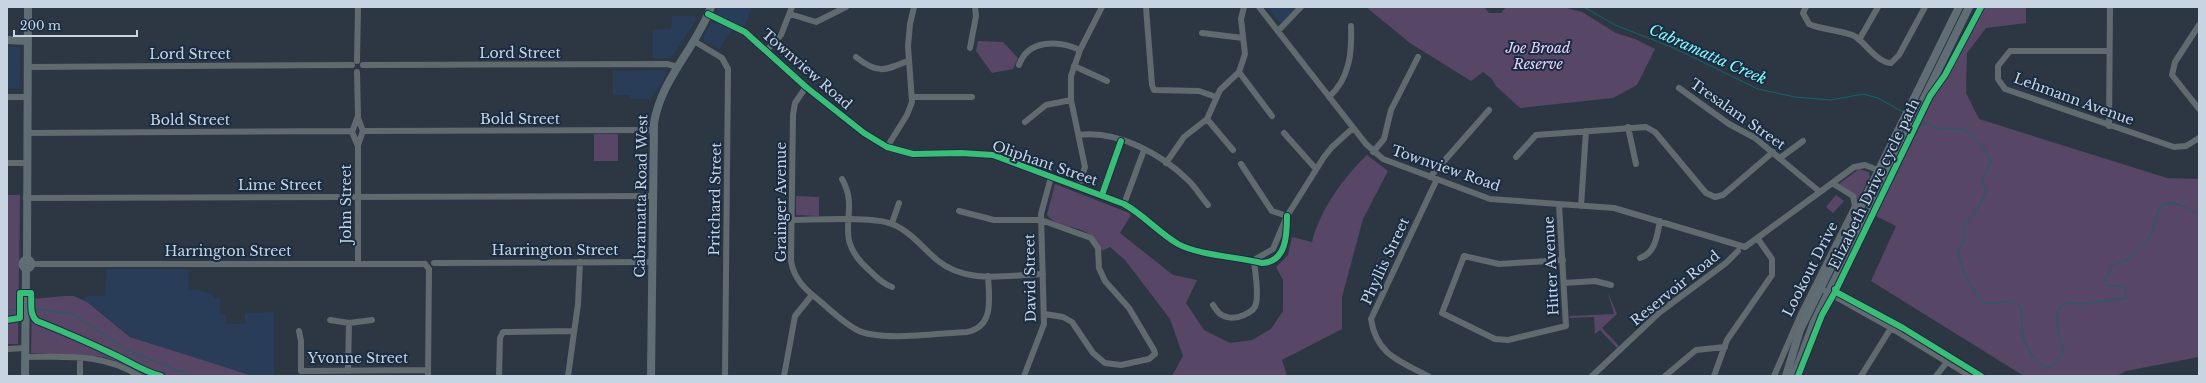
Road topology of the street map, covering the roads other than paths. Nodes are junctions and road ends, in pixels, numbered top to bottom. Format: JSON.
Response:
{"nodes":[{"id":1,"x":28,"y":7,"type":"edge"},
{"id":2,"x":358,"y":7,"type":"edge"},
{"id":3,"x":792,"y":7,"type":"edge"},
{"id":4,"x":846,"y":7,"type":"edge"},
{"id":5,"x":914,"y":7,"type":"edge"},
{"id":6,"x":976,"y":7,"type":"edge"},
{"id":7,"x":1102,"y":7,"type":"edge"},
{"id":8,"x":1146,"y":7,"type":"edge"},
{"id":9,"x":1244,"y":7,"type":"edge"},
{"id":10,"x":1259,"y":7,"type":"edge"},
{"id":11,"x":1301,"y":7,"type":"edge"},
{"id":12,"x":1806,"y":7,"type":"edge"},
{"id":13,"x":1878,"y":7,"type":"edge"},
{"id":14,"x":1925,"y":7,"type":"edge"},
{"id":15,"x":1959,"y":7,"type":"edge"},
{"id":16,"x":1970,"y":7,"type":"edge"},
{"id":17,"x":1976,"y":7,"type":"edge"},
{"id":18,"x":2110,"y":7,"type":"edge"},
{"id":19,"x":710,"y":9,"type":"edge"},
{"id":20,"x":790,"y":14,"type":"junction"},
{"id":21,"x":2199,"y":24,"type":"edge"},
{"id":22,"x":1351,"y":26,"type":"dead end"},
{"id":23,"x":1278,"y":31,"type":"junction"},
{"id":24,"x":1202,"y":33,"type":"dead end"},
{"id":25,"x":1955,"y":37,"type":"junction"},
{"id":26,"x":1243,"y":38,"type":"junction"},
{"id":27,"x":7,"y":40,"type":"edge"},
{"id":28,"x":694,"y":40,"type":"junction"},
{"id":29,"x":1859,"y":40,"type":"junction"},
{"id":30,"x":27,"y":41,"type":"junction"},
{"id":31,"x":970,"y":48,"type":"dead end"},
{"id":32,"x":1080,"y":50,"type":"junction"},
{"id":33,"x":766,"y":51,"type":"junction"},
{"id":34,"x":2109,"y":51,"type":"junction"},
{"id":35,"x":856,"y":57,"type":"dead end"},
{"id":36,"x":1418,"y":57,"type":"dead end"},
{"id":37,"x":908,"y":61,"type":"junction"},
{"id":38,"x":354,"y":63,"type":"junction"},
{"id":39,"x":1019,"y":65,"type":"dead end"},
{"id":40,"x":363,"y":66,"type":"junction"},
{"id":41,"x":1074,"y":66,"type":"junction"},
{"id":42,"x":27,"y":67,"type":"junction"},
{"id":43,"x":678,"y":67,"type":"junction"},
{"id":44,"x":357,"y":72,"type":"junction"},
{"id":45,"x":1239,"y":72,"type":"junction"},
{"id":46,"x":1107,"y":81,"type":"dead end"},
{"id":47,"x":806,"y":87,"type":"junction"},
{"id":48,"x":1679,"y":88,"type":"dead end"},
{"id":49,"x":7,"y":97,"type":"edge"},
{"id":50,"x":27,"y":97,"type":"junction"},
{"id":51,"x":912,"y":97,"type":"junction"},
{"id":52,"x":972,"y":97,"type":"dead end"},
{"id":53,"x":1216,"y":97,"type":"junction"},
{"id":54,"x":1330,"y":97,"type":"junction"},
{"id":55,"x":1072,"y":100,"type":"junction"},
{"id":56,"x":2199,"y":109,"type":"edge"},
{"id":57,"x":1489,"y":110,"type":"dead end"},
{"id":58,"x":1272,"y":116,"type":"dead end"},
{"id":59,"x":1207,"y":119,"type":"junction"},
{"id":60,"x":1025,"y":122,"type":"dead end"},
{"id":61,"x":2109,"y":126,"type":"junction"},
{"id":62,"x":1628,"y":127,"type":"junction"},
{"id":63,"x":1353,"y":128,"type":"junction"},
{"id":64,"x":653,"y":130,"type":"junction"},
{"id":65,"x":358,"y":131,"type":"junction"},
{"id":66,"x":1586,"y":131,"type":"junction"},
{"id":67,"x":1284,"y":132,"type":"dead end"},
{"id":68,"x":27,"y":133,"type":"junction"},
{"id":69,"x":1078,"y":135,"type":"junction"},
{"id":70,"x":2199,"y":138,"type":"edge"},
{"id":71,"x":1803,"y":141,"type":"dead end"},
{"id":72,"x":887,"y":147,"type":"junction"},
{"id":73,"x":1144,"y":150,"type":"junction"},
{"id":74,"x":1233,"y":150,"type":"dead end"},
{"id":75,"x":1373,"y":152,"type":"junction"},
{"id":76,"x":1773,"y":152,"type":"junction"},
{"id":77,"x":1516,"y":157,"type":"dead end"},
{"id":78,"x":1780,"y":158,"type":"junction"},
{"id":79,"x":26,"y":162,"type":"junction"},
{"id":80,"x":7,"y":163,"type":"edge"},
{"id":81,"x":1166,"y":163,"type":"junction"},
{"id":82,"x":1241,"y":164,"type":"dead end"},
{"id":83,"x":1636,"y":164,"type":"dead end"},
{"id":84,"x":1316,"y":170,"type":"junction"},
{"id":85,"x":1879,"y":171,"type":"junction"},
{"id":86,"x":1888,"y":174,"type":"junction"},
{"id":87,"x":1052,"y":177,"type":"junction"},
{"id":88,"x":1430,"y":177,"type":"junction"},
{"id":89,"x":842,"y":179,"type":"dead end"},
{"id":90,"x":1437,"y":179,"type":"junction"},
{"id":91,"x":1832,"y":183,"type":"junction"},
{"id":92,"x":1078,"y":187,"type":"junction"},
{"id":93,"x":1820,"y":192,"type":"junction"},
{"id":94,"x":653,"y":196,"type":"junction"},
{"id":95,"x":358,"y":197,"type":"junction"},
{"id":96,"x":26,"y":198,"type":"junction"},
{"id":97,"x":899,"y":203,"type":"dead end"},
{"id":98,"x":1124,"y":204,"type":"junction"},
{"id":99,"x":1559,"y":204,"type":"junction"},
{"id":100,"x":1208,"y":205,"type":"dead end"},
{"id":101,"x":1581,"y":206,"type":"junction"},
{"id":102,"x":959,"y":211,"type":"dead end"},
{"id":103,"x":1287,"y":216,"type":"junction"},
{"id":104,"x":792,"y":220,"type":"junction"},
{"id":105,"x":848,"y":220,"type":"junction"},
{"id":106,"x":1041,"y":220,"type":"junction"},
{"id":107,"x":1660,"y":221,"type":"junction"},
{"id":108,"x":892,"y":223,"type":"junction"},
{"id":109,"x":1758,"y":239,"type":"junction"},
{"id":110,"x":1741,"y":248,"type":"junction"},
{"id":111,"x":1640,"y":258,"type":"dead end"},
{"id":112,"x":1254,"y":260,"type":"junction"},
{"id":113,"x":1562,"y":260,"type":"junction"},
{"id":114,"x":358,"y":262,"type":"junction"},
{"id":115,"x":580,"y":262,"type":"junction"},
{"id":116,"x":652,"y":262,"type":"junction"},
{"id":117,"x":28,"y":264,"type":"junction"},
{"id":118,"x":427,"y":266,"type":"junction"},
{"id":119,"x":1043,"y":274,"type":"junction"},
{"id":120,"x":988,"y":276,"type":"junction"},
{"id":121,"x":1564,"y":283,"type":"junction"},
{"id":122,"x":1611,"y":285,"type":"dead end"},
{"id":123,"x":892,"y":287,"type":"dead end"},
{"id":124,"x":1820,"y":289,"type":"junction"},
{"id":125,"x":1828,"y":293,"type":"junction"},
{"id":126,"x":812,"y":295,"type":"junction"},
{"id":127,"x":1214,"y":305,"type":"dead end"},
{"id":128,"x":1045,"y":314,"type":"junction"},
{"id":129,"x":330,"y":320,"type":"dead end"},
{"id":130,"x":372,"y":320,"type":"dead end"},
{"id":131,"x":349,"y":323,"type":"junction"},
{"id":132,"x":1891,"y":328,"type":"junction"},
{"id":133,"x":574,"y":330,"type":"junction"},
{"id":134,"x":299,"y":331,"type":"dead end"},
{"id":135,"x":1725,"y":347,"type":"junction"},
{"id":136,"x":7,"y":349,"type":"edge"},
{"id":137,"x":25,"y":352,"type":"junction"},
{"id":138,"x":80,"y":358,"type":"junction"},
{"id":139,"x":1947,"y":362,"type":"junction"},
{"id":140,"x":348,"y":372,"type":"junction"},
{"id":141,"x":428,"y":373,"type":"edge"},
{"id":142,"x":25,"y":376,"type":"edge"},
{"id":143,"x":80,"y":376,"type":"edge"},
{"id":144,"x":139,"y":376,"type":"edge"},
{"id":145,"x":499,"y":376,"type":"edge"},
{"id":146,"x":568,"y":376,"type":"edge"},
{"id":147,"x":651,"y":376,"type":"edge"},
{"id":148,"x":725,"y":376,"type":"edge"},
{"id":149,"x":784,"y":376,"type":"edge"},
{"id":150,"x":1024,"y":376,"type":"edge"},
{"id":151,"x":1428,"y":376,"type":"edge"},
{"id":152,"x":1592,"y":376,"type":"edge"},
{"id":153,"x":1666,"y":376,"type":"edge"},
{"id":154,"x":1714,"y":376,"type":"edge"},
{"id":155,"x":1774,"y":376,"type":"edge"},
{"id":156,"x":1786,"y":376,"type":"edge"},
{"id":157,"x":1794,"y":376,"type":"edge"},
{"id":158,"x":1861,"y":376,"type":"edge"},
{"id":159,"x":1936,"y":376,"type":"edge"},
{"id":160,"x":1970,"y":376,"type":"edge"}],
"edges":[{"from":1,"to":30,"type":"main road"},
{"from":2,"to":38,"type":"street"},
{"from":3,"to":20,"type":"street"},
{"from":4,"to":20,"type":"street"},
{"from":5,"to":37,"type":"street"},
{"from":6,"to":31,"type":"street"},
{"from":7,"to":32,"type":"street"},
{"from":8,"to":53,"type":"street"},
{"from":9,"to":26,"type":"street"},
{"from":10,"to":23,"type":"street","name":"Townview Road"},
{"from":11,"to":23,"type":"street"},
{"from":12,"to":29,"type":"street"},
{"from":13,"to":29,"type":"street"},
{"from":14,"to":29,"type":"street"},
{"from":15,"to":85,"type":"main road"},
{"from":16,"to":25,"type":"main road"},
{"from":17,"to":25,"type":"main road"},
{"from":18,"to":34,"type":"street"},
{"from":19,"to":28,"type":"main road","name":"Cabramatta Road West"},
{"from":19,"to":33,"type":"street","name":"Townview Road"},
{"from":20,"to":33,"type":"street"},
{"from":21,"to":56,"type":"street"},
{"from":22,"to":54,"type":"street"},
{"from":23,"to":54,"type":"street","name":"Townview Road"},
{"from":24,"to":26,"type":"street"},
{"from":25,"to":86,"type":"main road"},
{"from":26,"to":45,"type":"street"},
{"from":27,"to":30,"type":"main road"},
{"from":28,"to":43,"type":"main road","name":"Cabramatta Road West"},
{"from":28,"to":148,"type":"street","name":"Pritchard Street"},
{"from":30,"to":42,"type":"main road"},
{"from":32,"to":39,"type":"street"},
{"from":32,"to":41,"type":"street"},
{"from":33,"to":47,"type":"street","name":"Townview Road"},
{"from":34,"to":61,"type":"street"},
{"from":34,"to":61,"type":"street","name":"Lehmann Avenue"},
{"from":35,"to":37,"type":"street"},
{"from":36,"to":75,"type":"street"},
{"from":37,"to":51,"type":"street"},
{"from":38,"to":40,"type":"street"},
{"from":38,"to":42,"type":"street","name":"Lord Street"},
{"from":38,"to":44,"type":"street"},
{"from":40,"to":43,"type":"street","name":"Lord Street"},
{"from":40,"to":44,"type":"street"},
{"from":41,"to":46,"type":"street"},
{"from":41,"to":55,"type":"street"},
{"from":42,"to":50,"type":"main road"},
{"from":43,"to":64,"type":"main road","name":"Cabramatta Road West"},
{"from":44,"to":65,"type":"street"},
{"from":45,"to":53,"type":"street"},
{"from":45,"to":58,"type":"street"},
{"from":47,"to":72,"type":"street","name":"Townview Road"},
{"from":47,"to":104,"type":"street","name":"Grainger Avenue"},
{"from":48,"to":76,"type":"street","name":"Tresalam Street"},
{"from":49,"to":50,"type":"street"},
{"from":50,"to":68,"type":"main road"},
{"from":51,"to":52,"type":"street"},
{"from":51,"to":72,"type":"street"},
{"from":53,"to":59,"type":"street"},
{"from":54,"to":63,"type":"street","name":"Townview Road"},
{"from":55,"to":60,"type":"street"},
{"from":55,"to":69,"type":"street"},
{"from":57,"to":88,"type":"street"},
{"from":59,"to":74,"type":"street"},
{"from":59,"to":81,"type":"street"},
{"from":61,"to":70,"type":"street","name":"Lehmann Avenue"},
{"from":62,"to":66,"type":"street"},
{"from":62,"to":76,"type":"street"},
{"from":62,"to":83,"type":"street"},
{"from":63,"to":75,"type":"street","name":"Townview Road"},
{"from":63,"to":84,"type":"street","name":"Oliphant Street"},
{"from":64,"to":65,"type":"street","name":"Bold Street"},
{"from":64,"to":94,"type":"main road","name":"Cabramatta Road West"},
{"from":65,"to":68,"type":"street","name":"Bold Street"},
{"from":65,"to":95,"type":"street","name":"John Street"},
{"from":66,"to":77,"type":"street"},
{"from":66,"to":101,"type":"street"},
{"from":67,"to":84,"type":"street"},
{"from":68,"to":79,"type":"main road"},
{"from":69,"to":73,"type":"street"},
{"from":69,"to":92,"type":"street"},
{"from":71,"to":78,"type":"street"},
{"from":72,"to":87,"type":"street","name":"Oliphant Street"},
{"from":73,"to":81,"type":"street"},
{"from":73,"to":98,"type":"street"},
{"from":75,"to":88,"type":"street","name":"Townview Road"},
{"from":76,"to":78,"type":"street","name":"Tresalam Street"},
{"from":78,"to":93,"type":"street","name":"Tresalam Street"},
{"from":79,"to":80,"type":"street"},
{"from":79,"to":96,"type":"main road"},
{"from":81,"to":100,"type":"street"},
{"from":82,"to":103,"type":"street"},
{"from":84,"to":103,"type":"street","name":"Oliphant Street"},
{"from":85,"to":86,"type":"street","name":"Reservoir Road"},
{"from":85,"to":91,"type":"street","name":"Reservoir Road"},
{"from":85,"to":124,"type":"main road"},
{"from":86,"to":125,"type":"main road"},
{"from":87,"to":92,"type":"street","name":"Oliphant Street"},
{"from":87,"to":106,"type":"street","name":"David Street"},
{"from":88,"to":90,"type":"street","name":"Townview Road"},
{"from":89,"to":105,"type":"street"},
{"from":90,"to":99,"type":"street","name":"Townview Road"},
{"from":90,"to":151,"type":"street","name":"Phyllis Street"},
{"from":91,"to":93,"type":"street","name":"Reservoir Road"},
{"from":91,"to":155,"type":"street","name":"Lookout Drive"},
{"from":92,"to":98,"type":"street","name":"Oliphant Street"},
{"from":93,"to":109,"type":"street","name":"Reservoir Road"},
{"from":94,"to":95,"type":"street","name":"Lime Street"},
{"from":94,"to":116,"type":"main road","name":"Cabramatta Road West"},
{"from":95,"to":96,"type":"street","name":"Lime Street"},
{"from":95,"to":114,"type":"street","name":"John Street"},
{"from":96,"to":117,"type":"main road"},
{"from":97,"to":108,"type":"street"},
{"from":98,"to":112,"type":"street","name":"Oliphant Street"},
{"from":99,"to":101,"type":"street","name":"Townview Road"},
{"from":99,"to":113,"type":"street","name":"Hitter Avenue"},
{"from":101,"to":107,"type":"street","name":"Townview Road"},
{"from":102,"to":106,"type":"street"},
{"from":103,"to":112,"type":"street","name":"Oliphant Street"},
{"from":104,"to":105,"type":"street"},
{"from":104,"to":126,"type":"street","name":"Grainger Avenue"},
{"from":105,"to":108,"type":"street"},
{"from":105,"to":123,"type":"street"},
{"from":106,"to":119,"type":"street","name":"David Street"},
{"from":106,"to":128,"type":"street"},
{"from":107,"to":110,"type":"street","name":"Townview Road"},
{"from":107,"to":111,"type":"street"},
{"from":108,"to":120,"type":"street"},
{"from":109,"to":110,"type":"street","name":"Reservoir Road"},
{"from":109,"to":135,"type":"street"},
{"from":110,"to":152,"type":"street","name":"Reservoir Road"},
{"from":112,"to":127,"type":"street"},
{"from":113,"to":121,"type":"street","name":"Hitter Avenue"},
{"from":113,"to":121,"type":"street","name":"Hitter Avenue"},
{"from":114,"to":117,"type":"street","name":"Harrington Street"},
{"from":114,"to":118,"type":"street","name":"Harrington Street"},
{"from":115,"to":116,"type":"street","name":"Harrington Street"},
{"from":115,"to":118,"type":"street","name":"Harrington Street"},
{"from":115,"to":133,"type":"street"},
{"from":116,"to":147,"type":"main road","name":"Cabramatta Road West"},
{"from":117,"to":137,"type":"main road"},
{"from":118,"to":141,"type":"street"},
{"from":119,"to":120,"type":"street"},
{"from":119,"to":128,"type":"street","name":"David Street"},
{"from":120,"to":126,"type":"street","name":"Grainger Avenue"},
{"from":121,"to":122,"type":"street"},
{"from":124,"to":125,"type":"street"},
{"from":124,"to":156,"type":"main road"},
{"from":125,"to":132,"type":"street"},
{"from":125,"to":157,"type":"main road"},
{"from":126,"to":149,"type":"street"},
{"from":128,"to":150,"type":"street","name":"David Street"},
{"from":129,"to":131,"type":"street"},
{"from":130,"to":131,"type":"street"},
{"from":131,"to":140,"type":"street"},
{"from":132,"to":139,"type":"street"},
{"from":132,"to":158,"type":"street"},
{"from":133,"to":145,"type":"street"},
{"from":133,"to":146,"type":"street"},
{"from":134,"to":140,"type":"street","name":"Yvonne Street"},
{"from":135,"to":153,"type":"street"},
{"from":135,"to":154,"type":"street"},
{"from":136,"to":137,"type":"street"},
{"from":137,"to":138,"type":"street"},
{"from":137,"to":142,"type":"main road"},
{"from":138,"to":143,"type":"street"},
{"from":138,"to":144,"type":"street"},
{"from":139,"to":159,"type":"street"},
{"from":139,"to":160,"type":"street"},
{"from":140,"to":141,"type":"street","name":"Yvonne Street"}]}
